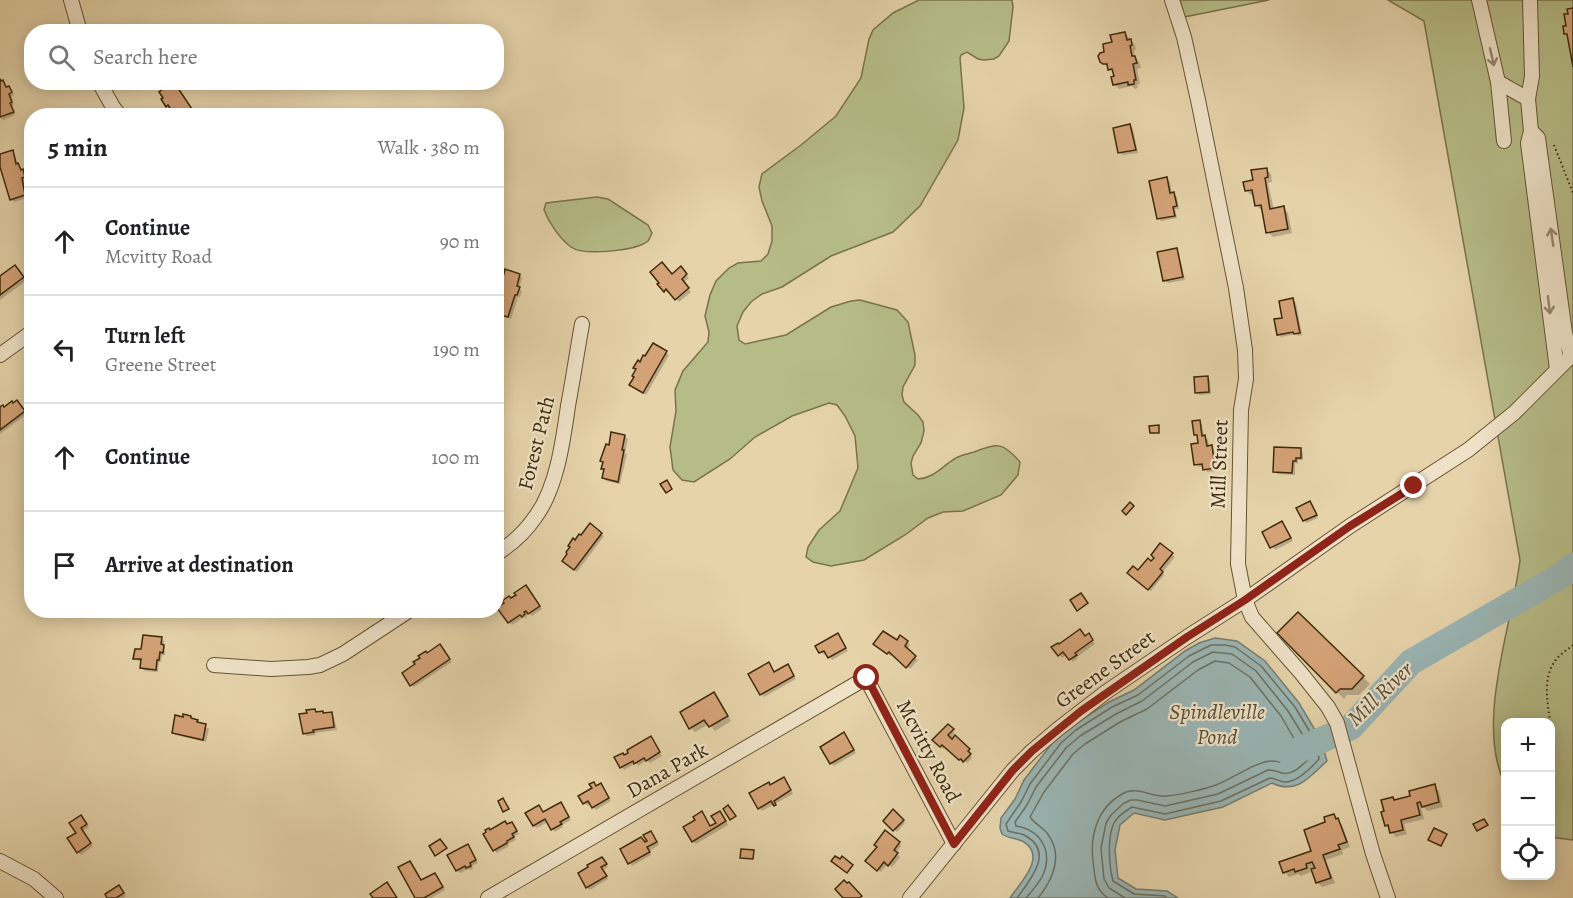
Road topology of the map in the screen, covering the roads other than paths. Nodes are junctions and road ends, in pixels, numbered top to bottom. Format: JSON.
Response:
{"nodes":[{"id":1,"x":71,"y":0,"type":"edge"},
{"id":2,"x":1172,"y":0,"type":"edge"},
{"id":3,"x":1479,"y":0,"type":"edge"},
{"id":4,"x":1530,"y":0,"type":"edge"},
{"id":5,"x":78,"y":24,"type":"edge"},
{"id":6,"x":1498,"y":82,"type":"junction"},
{"id":7,"x":103,"y":90,"type":"edge"},
{"id":8,"x":1528,"y":99,"type":"junction"},
{"id":9,"x":114,"y":108,"type":"edge"},
{"id":10,"x":1531,"y":131,"type":"junction"},
{"id":11,"x":1504,"y":141,"type":"dead end"},
{"id":12,"x":582,"y":324,"type":"dead end"},
{"id":13,"x":24,"y":338,"type":"edge"},
{"id":14,"x":0,"y":355,"type":"edge"},
{"id":15,"x":1572,"y":356,"type":"edge"},
{"id":16,"x":1557,"y":369,"type":"junction"},
{"id":17,"x":504,"y":549,"type":"edge"},
{"id":18,"x":1245,"y":600,"type":"junction"},
{"id":19,"x":398,"y":618,"type":"edge"},
{"id":20,"x":214,"y":665,"type":"dead end"},
{"id":21,"x":867,"y":678,"type":"joint"},
{"id":22,"x":954,"y":844,"type":"junction"},
{"id":23,"x":0,"y":861,"type":"edge"},
{"id":24,"x":56,"y":898,"type":"edge"},
{"id":25,"x":488,"y":898,"type":"edge"},
{"id":26,"x":910,"y":898,"type":"edge"},
{"id":27,"x":1388,"y":898,"type":"edge"}],
"edges":[{"from":1,"to":5,"type":"street"},
{"from":2,"to":18,"type":"street","name":"Mill Street"},
{"from":3,"to":6,"type":"street","one_way":true},
{"from":4,"to":8,"type":"street"},
{"from":6,"to":8,"type":"street"},
{"from":6,"to":11,"type":"street"},
{"from":7,"to":9,"type":"street"},
{"from":8,"to":10,"type":"street"},
{"from":15,"to":10,"type":"street","one_way":true},
{"from":10,"to":16,"type":"street","one_way":true},
{"from":12,"to":17,"type":"street","name":"Forest Path"},
{"from":13,"to":14,"type":"street"},
{"from":15,"to":16,"type":"street","name":"Greene Street"},
{"from":16,"to":18,"type":"street","name":"Greene Street"},
{"from":18,"to":22,"type":"street","name":"Greene Street"},
{"from":18,"to":27,"type":"street","name":"Mill Street"},
{"from":19,"to":20,"type":"street"},
{"from":21,"to":22,"type":"street","name":"Mcvitty Road"},
{"from":21,"to":25,"type":"street","name":"Dana Park"},
{"from":22,"to":26,"type":"street","name":"Greene Street"},
{"from":23,"to":24,"type":"street"}]}
